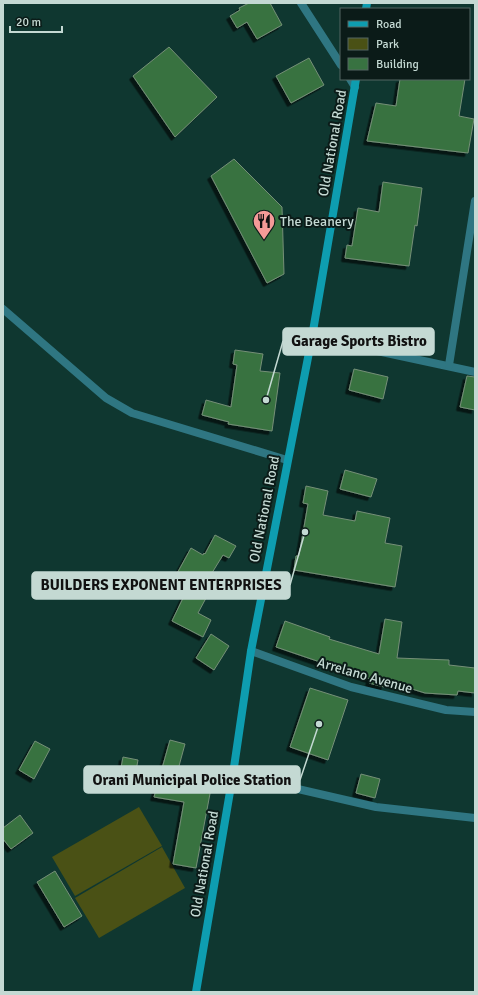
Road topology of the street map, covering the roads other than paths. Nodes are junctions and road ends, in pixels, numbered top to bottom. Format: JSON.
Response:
{"nodes":[{"id":1,"x":302,"y":3,"type":"edge"},
{"id":2,"x":340,"y":63,"type":"edge"},
{"id":3,"x":355,"y":83,"type":"edge"},
{"id":4,"x":475,"y":201,"type":"edge"},
{"id":5,"x":3,"y":309,"type":"edge"},
{"id":6,"x":312,"y":337,"type":"junction"},
{"id":7,"x":449,"y":366,"type":"junction"},
{"id":8,"x":475,"y":372,"type":"edge"},
{"id":9,"x":287,"y":460,"type":"junction"},
{"id":10,"x":251,"y":651,"type":"junction"},
{"id":11,"x":475,"y":712,"type":"edge"},
{"id":12,"x":233,"y":774,"type":"junction"},
{"id":13,"x":475,"y":818,"type":"edge"},
{"id":14,"x":196,"y":992,"type":"edge"}],
"edges":[{"from":1,"to":2,"type":"street"},
{"from":3,"to":6,"type":"main road","name":"Old National Road"},
{"from":4,"to":7,"type":"street"},
{"from":5,"to":9,"type":"street"},
{"from":6,"to":7,"type":"street"},
{"from":6,"to":9,"type":"main road","name":"Old National Road"},
{"from":7,"to":8,"type":"street"},
{"from":9,"to":10,"type":"main road","name":"Old National Road"},
{"from":10,"to":11,"type":"street","name":"Arrelano Avenue"},
{"from":10,"to":12,"type":"main road","name":"Old National Road"},
{"from":12,"to":13,"type":"street"},
{"from":12,"to":14,"type":"main road","name":"Old National Road"}]}
